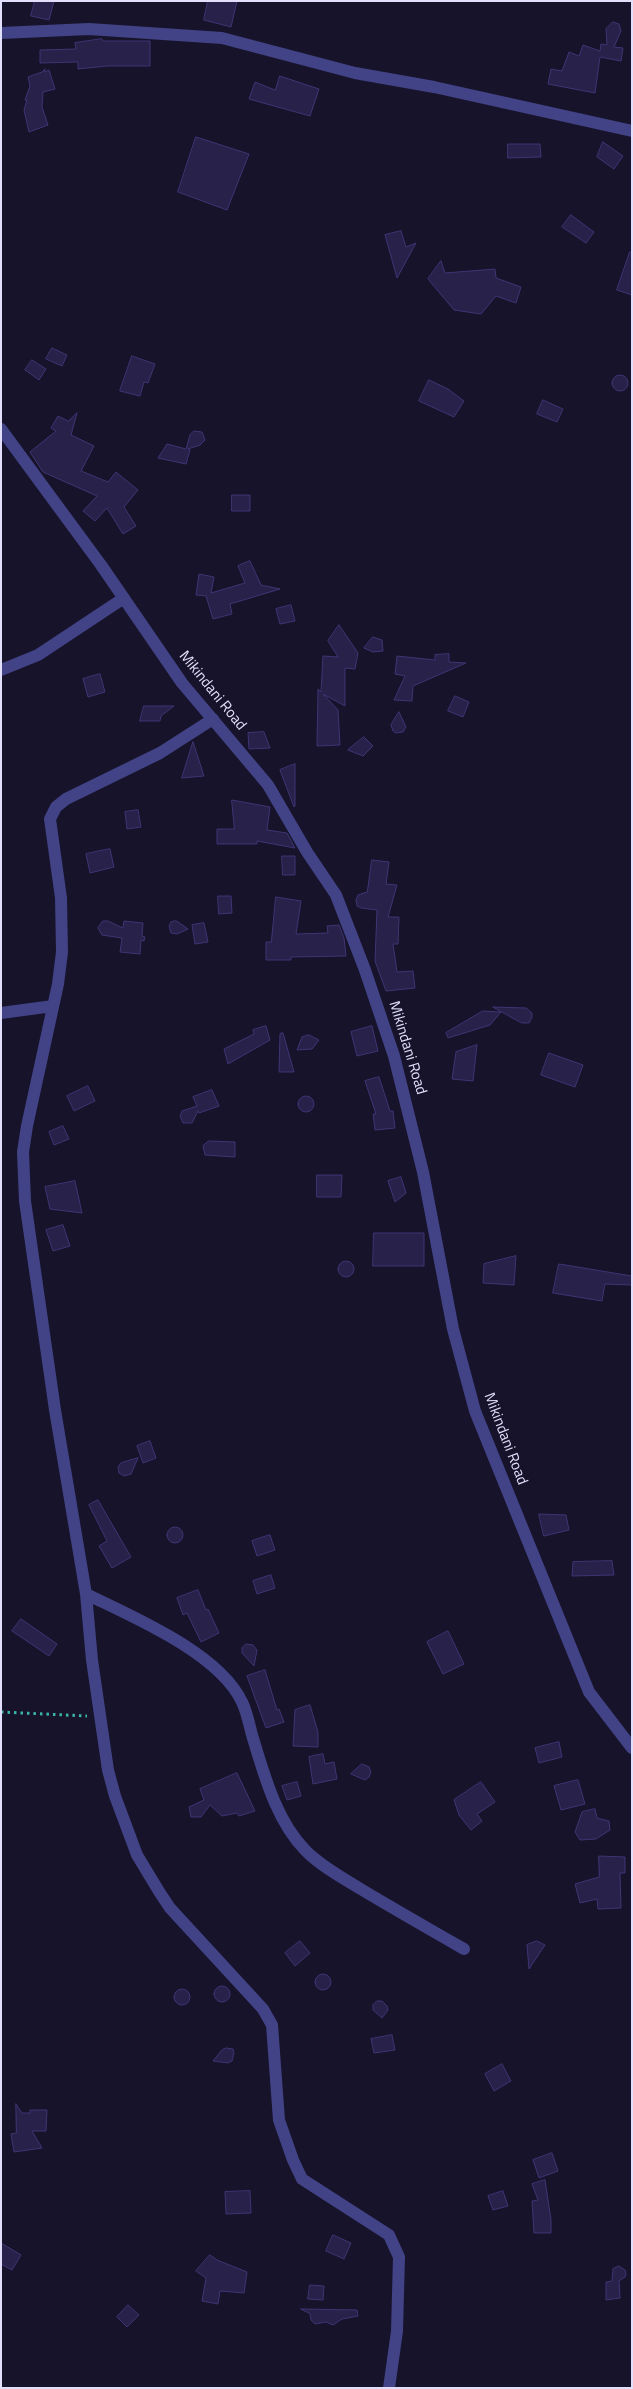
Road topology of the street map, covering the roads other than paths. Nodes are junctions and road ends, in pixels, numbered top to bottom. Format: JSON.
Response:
{"nodes":[{"id":1,"x":1,"y":32,"type":"edge"},
{"id":2,"x":632,"y":131,"type":"edge"},
{"id":3,"x":1,"y":429,"type":"edge"},
{"id":4,"x":124,"y":598,"type":"junction"},
{"id":5,"x":1,"y":670,"type":"edge"},
{"id":6,"x":214,"y":719,"type":"junction"},
{"id":7,"x":53,"y":1006,"type":"junction"},
{"id":8,"x":1,"y":1013,"type":"edge"},
{"id":9,"x":86,"y":1594,"type":"junction"},
{"id":10,"x":632,"y":1748,"type":"edge"},
{"id":11,"x":464,"y":1949,"type":"dead end"},
{"id":12,"x":389,"y":2388,"type":"edge"}],
"edges":[{"from":1,"to":2,"type":"street"},
{"from":3,"to":4,"type":"street","name":"Mikindani Road"},
{"from":4,"to":5,"type":"street"},
{"from":4,"to":6,"type":"street","name":"Mikindani Road"},
{"from":6,"to":7,"type":"street"},
{"from":6,"to":10,"type":"street","name":"Mikindani Road"},
{"from":7,"to":8,"type":"street"},
{"from":7,"to":9,"type":"street"},
{"from":9,"to":11,"type":"street"},
{"from":9,"to":12,"type":"street"}]}
